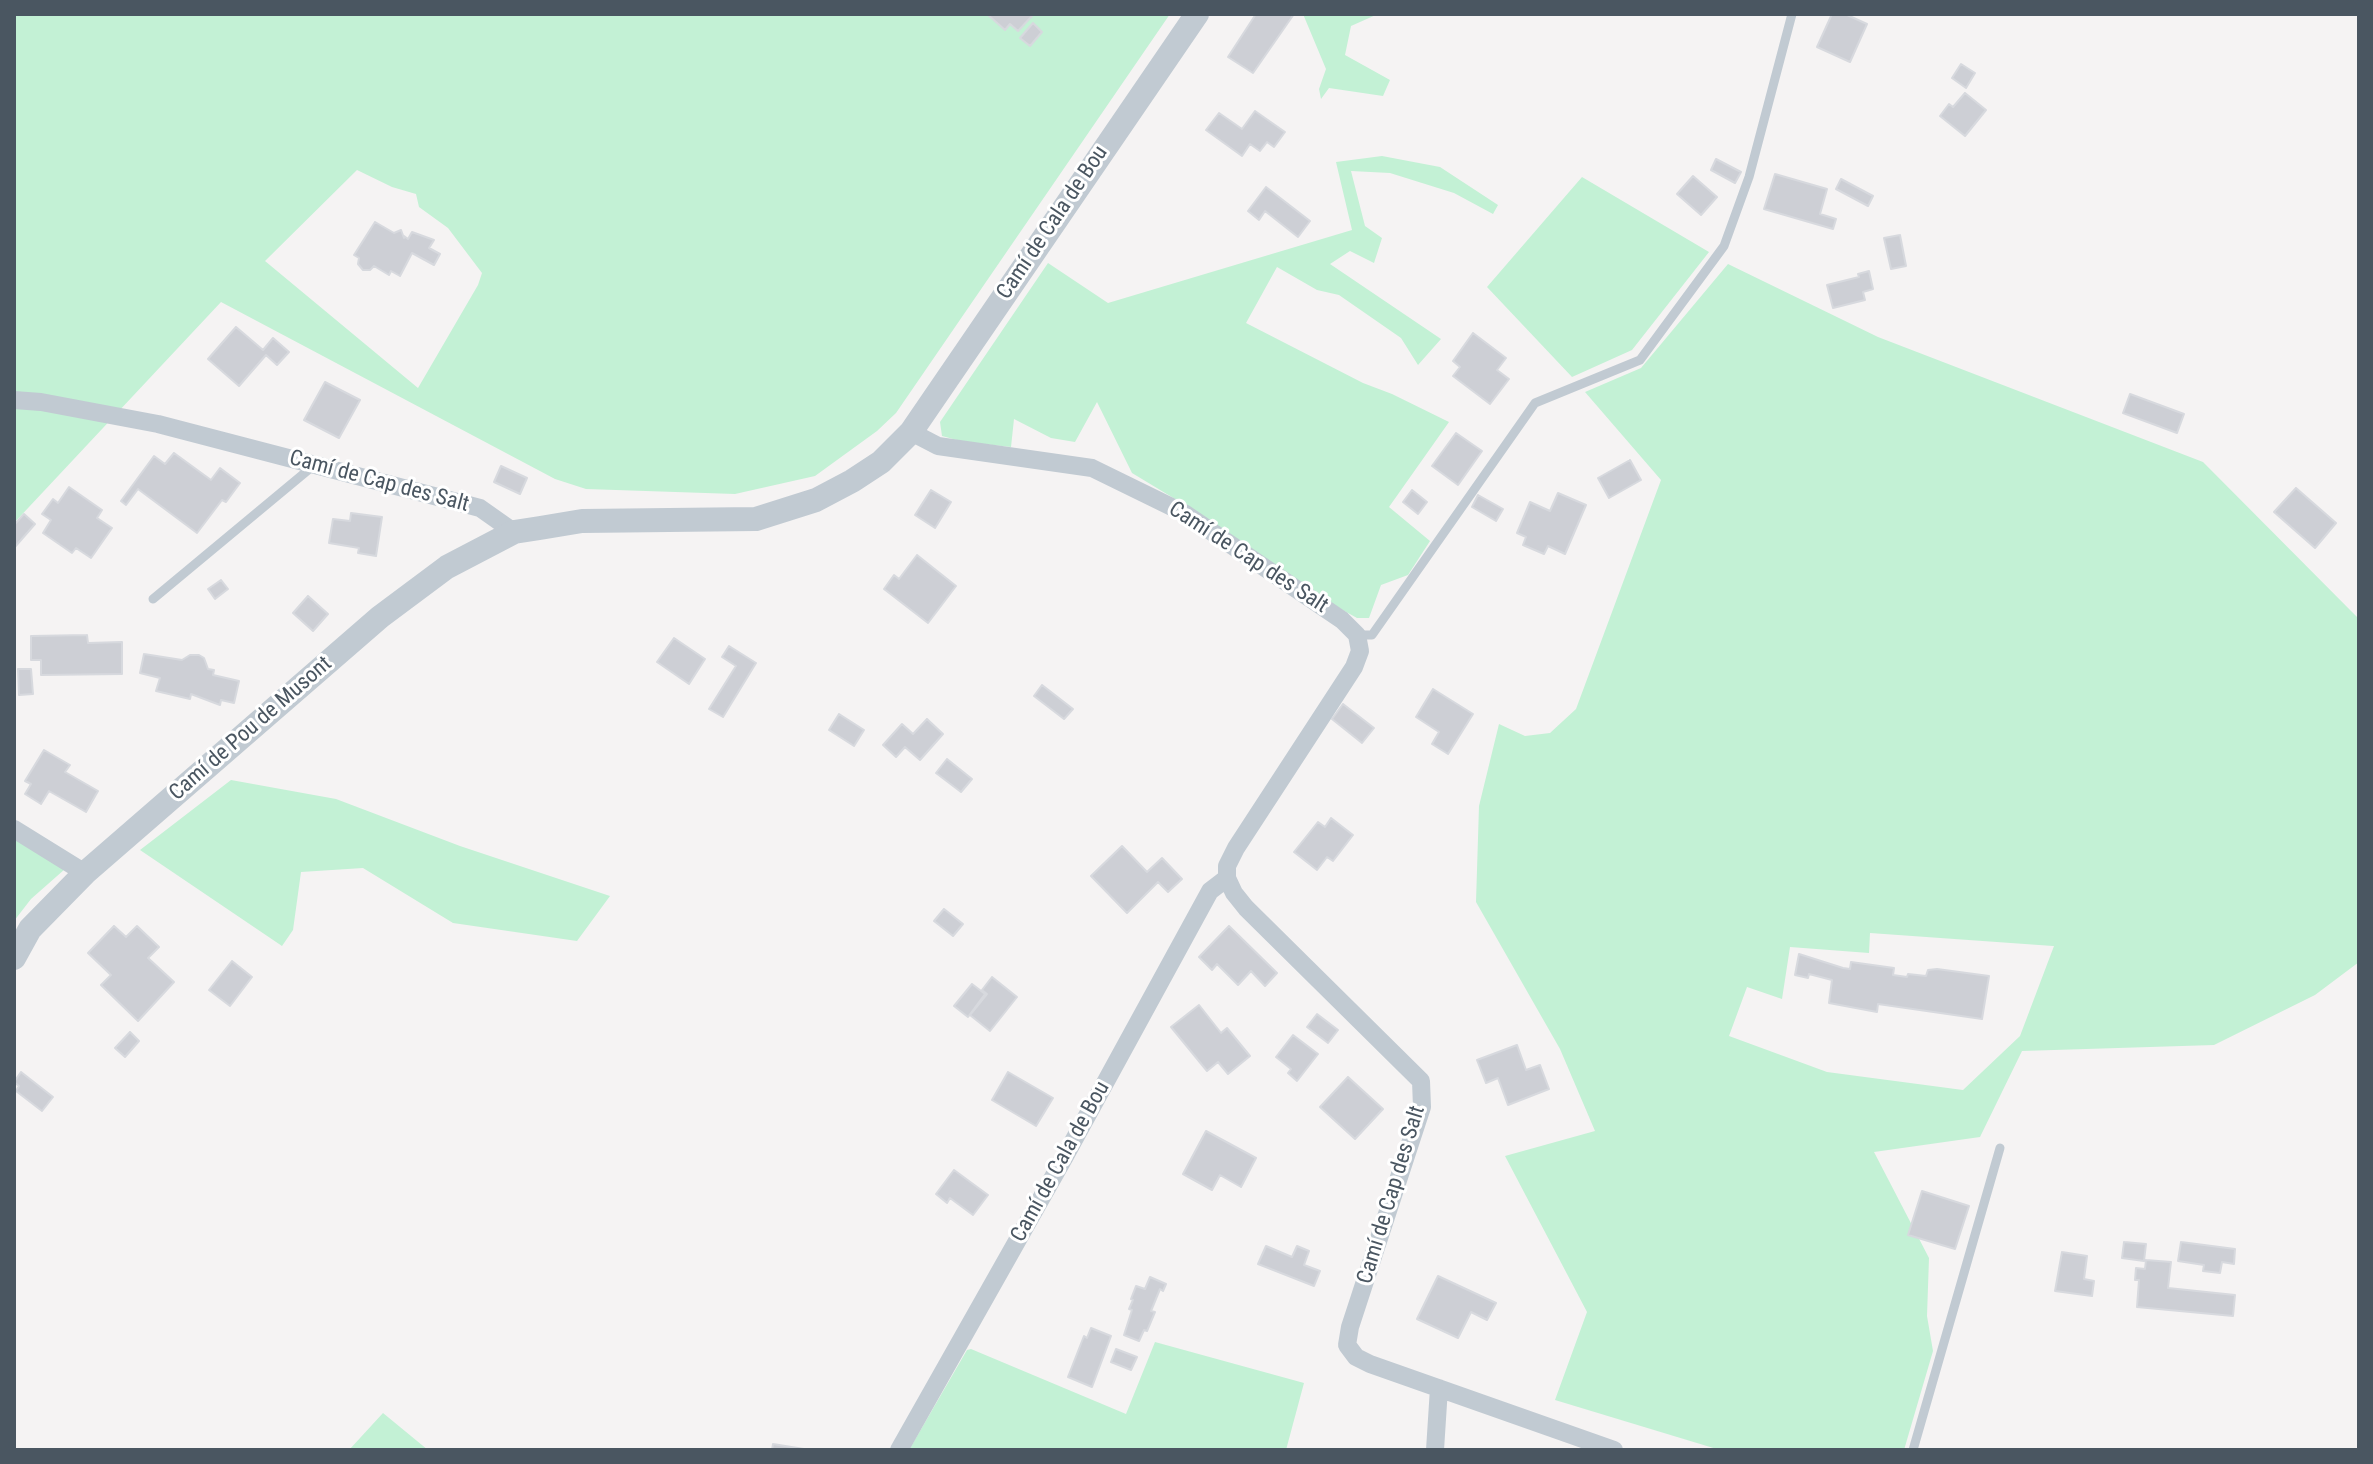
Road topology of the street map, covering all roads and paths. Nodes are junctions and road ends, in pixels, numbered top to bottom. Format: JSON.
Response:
{"nodes":[{"id":1,"x":1197,"y":14,"type":"edge"},
{"id":2,"x":1792,"y":14,"type":"edge"},
{"id":3,"x":14,"y":400,"type":"edge"},
{"id":4,"x":911,"y":432,"type":"junction"},
{"id":5,"x":314,"y":465,"type":"junction"},
{"id":6,"x":514,"y":532,"type":"junction"},
{"id":7,"x":153,"y":599,"type":"dead end"},
{"id":8,"x":1357,"y":635,"type":"junction"},
{"id":9,"x":14,"y":829,"type":"edge"},
{"id":10,"x":85,"y":873,"type":"junction"},
{"id":11,"x":1227,"y":878,"type":"junction"},
{"id":12,"x":14,"y":958,"type":"edge"},
{"id":13,"x":2000,"y":1148,"type":"dead end"},
{"id":14,"x":1439,"y":1388,"type":"junction"},
{"id":15,"x":899,"y":1450,"type":"edge"},
{"id":16,"x":1435,"y":1450,"type":"edge"},
{"id":17,"x":1614,"y":1450,"type":"edge"},
{"id":18,"x":1913,"y":1450,"type":"edge"}],
"edges":[{"from":1,"to":4,"type":"street","name":"Camí de Cala de Bou"},
{"from":2,"to":8,"type":"lane"},
{"from":3,"to":5,"type":"street","name":"Camí de Cap des Salt"},
{"from":4,"to":6,"type":"street"},
{"from":4,"to":8,"type":"street","name":"Camí de Cap des Salt"},
{"from":5,"to":6,"type":"street","name":"Camí de Cap des Salt"},
{"from":5,"to":7,"type":"lane"},
{"from":6,"to":10,"type":"street","name":"Camí de Pou de Musont"},
{"from":8,"to":11,"type":"street"},
{"from":9,"to":10,"type":"street"},
{"from":10,"to":12,"type":"street","name":"Camí de Pou de Musont"},
{"from":11,"to":14,"type":"street","name":"Camí de Cap des Salt"},
{"from":11,"to":15,"type":"street","name":"Camí de Cala de Bou"},
{"from":13,"to":18,"type":"lane"},
{"from":14,"to":16,"type":"street"},
{"from":14,"to":17,"type":"street","name":"Camí de Cap des Salt"}]}
